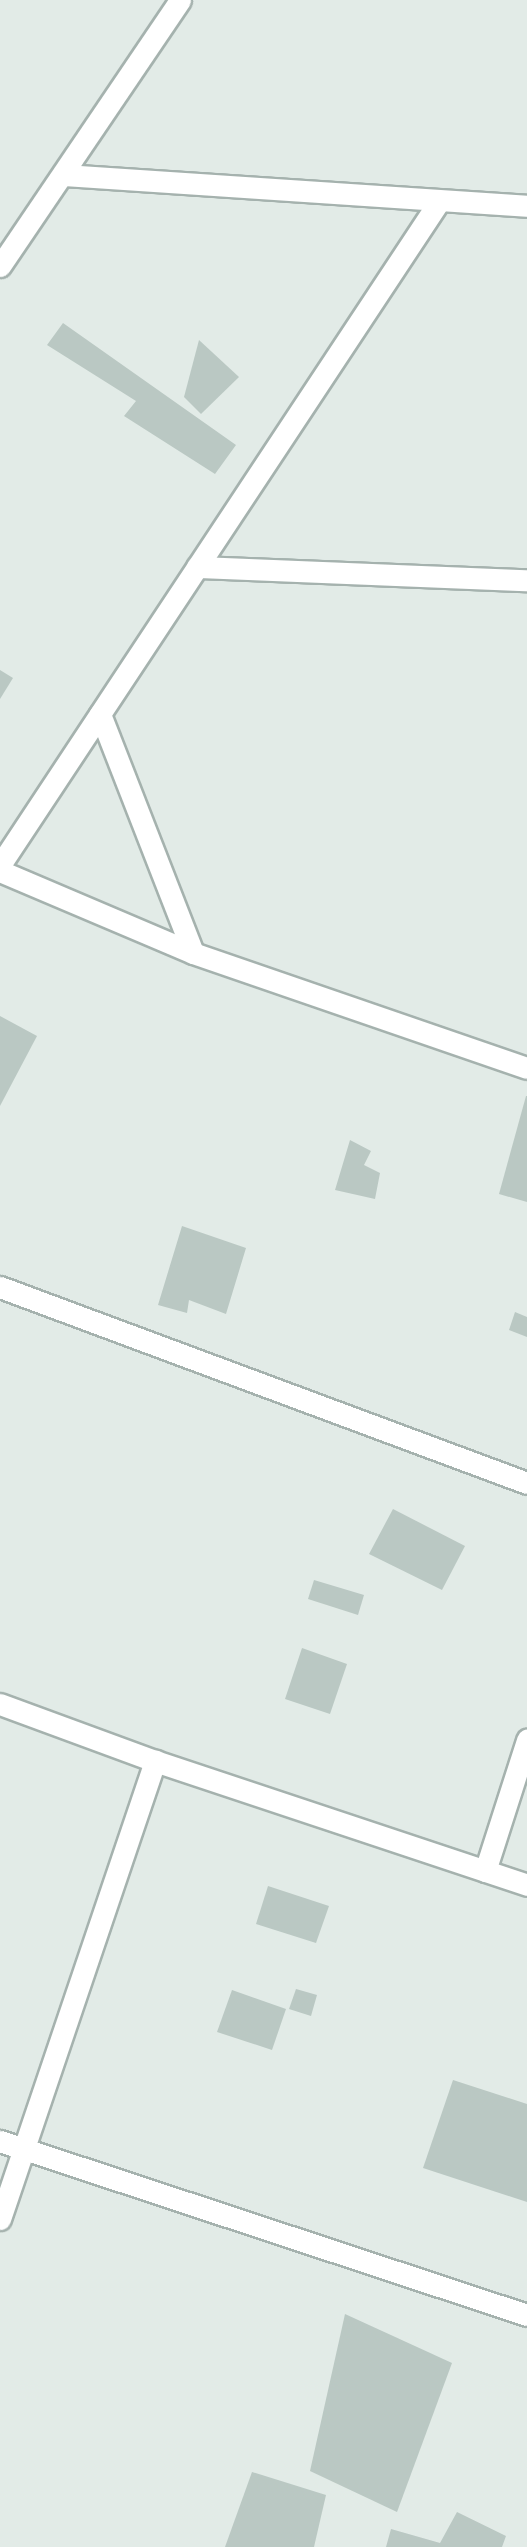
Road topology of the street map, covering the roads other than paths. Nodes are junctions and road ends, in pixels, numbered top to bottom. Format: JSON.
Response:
{"nodes":[{"id":1,"x":180,"y":0,"type":"edge"},
{"id":2,"x":63,"y":175,"type":"junction"},
{"id":3,"x":438,"y":203,"type":"junction"},
{"id":4,"x":527,"y":205,"type":"edge"},
{"id":5,"x":0,"y":266,"type":"edge"},
{"id":6,"x":197,"y":567,"type":"junction"},
{"id":7,"x":527,"y":580,"type":"edge"},
{"id":8,"x":100,"y":715,"type":"junction"},
{"id":9,"x":0,"y":865,"type":"edge"},
{"id":10,"x":0,"y":871,"type":"edge"},
{"id":11,"x":193,"y":953,"type":"junction"},
{"id":12,"x":527,"y":1068,"type":"edge"},
{"id":13,"x":0,"y":1286,"type":"edge"},
{"id":14,"x":527,"y":1483,"type":"edge"},
{"id":15,"x":0,"y":1704,"type":"edge"},
{"id":16,"x":527,"y":1740,"type":"edge"},
{"id":17,"x":155,"y":1760,"type":"junction"},
{"id":18,"x":485,"y":1871,"type":"junction"},
{"id":19,"x":527,"y":1885,"type":"edge"},
{"id":20,"x":0,"y":2141,"type":"edge"},
{"id":21,"x":22,"y":2150,"type":"junction"},
{"id":22,"x":0,"y":2219,"type":"edge"},
{"id":23,"x":527,"y":2315,"type":"edge"}],
"edges":[{"from":1,"to":2,"type":"street"},
{"from":2,"to":3,"type":"street"},
{"from":2,"to":5,"type":"street"},
{"from":3,"to":4,"type":"street"},
{"from":3,"to":6,"type":"street"},
{"from":6,"to":7,"type":"street"},
{"from":6,"to":8,"type":"street"},
{"from":8,"to":9,"type":"street"},
{"from":8,"to":11,"type":"street"},
{"from":10,"to":11,"type":"street"},
{"from":11,"to":12,"type":"street"},
{"from":13,"to":14,"type":"street"},
{"from":15,"to":17,"type":"street"},
{"from":16,"to":18,"type":"street"},
{"from":17,"to":18,"type":"street"},
{"from":17,"to":21,"type":"street"},
{"from":18,"to":19,"type":"street"},
{"from":20,"to":21,"type":"street"},
{"from":21,"to":22,"type":"street"},
{"from":21,"to":23,"type":"street"}]}
